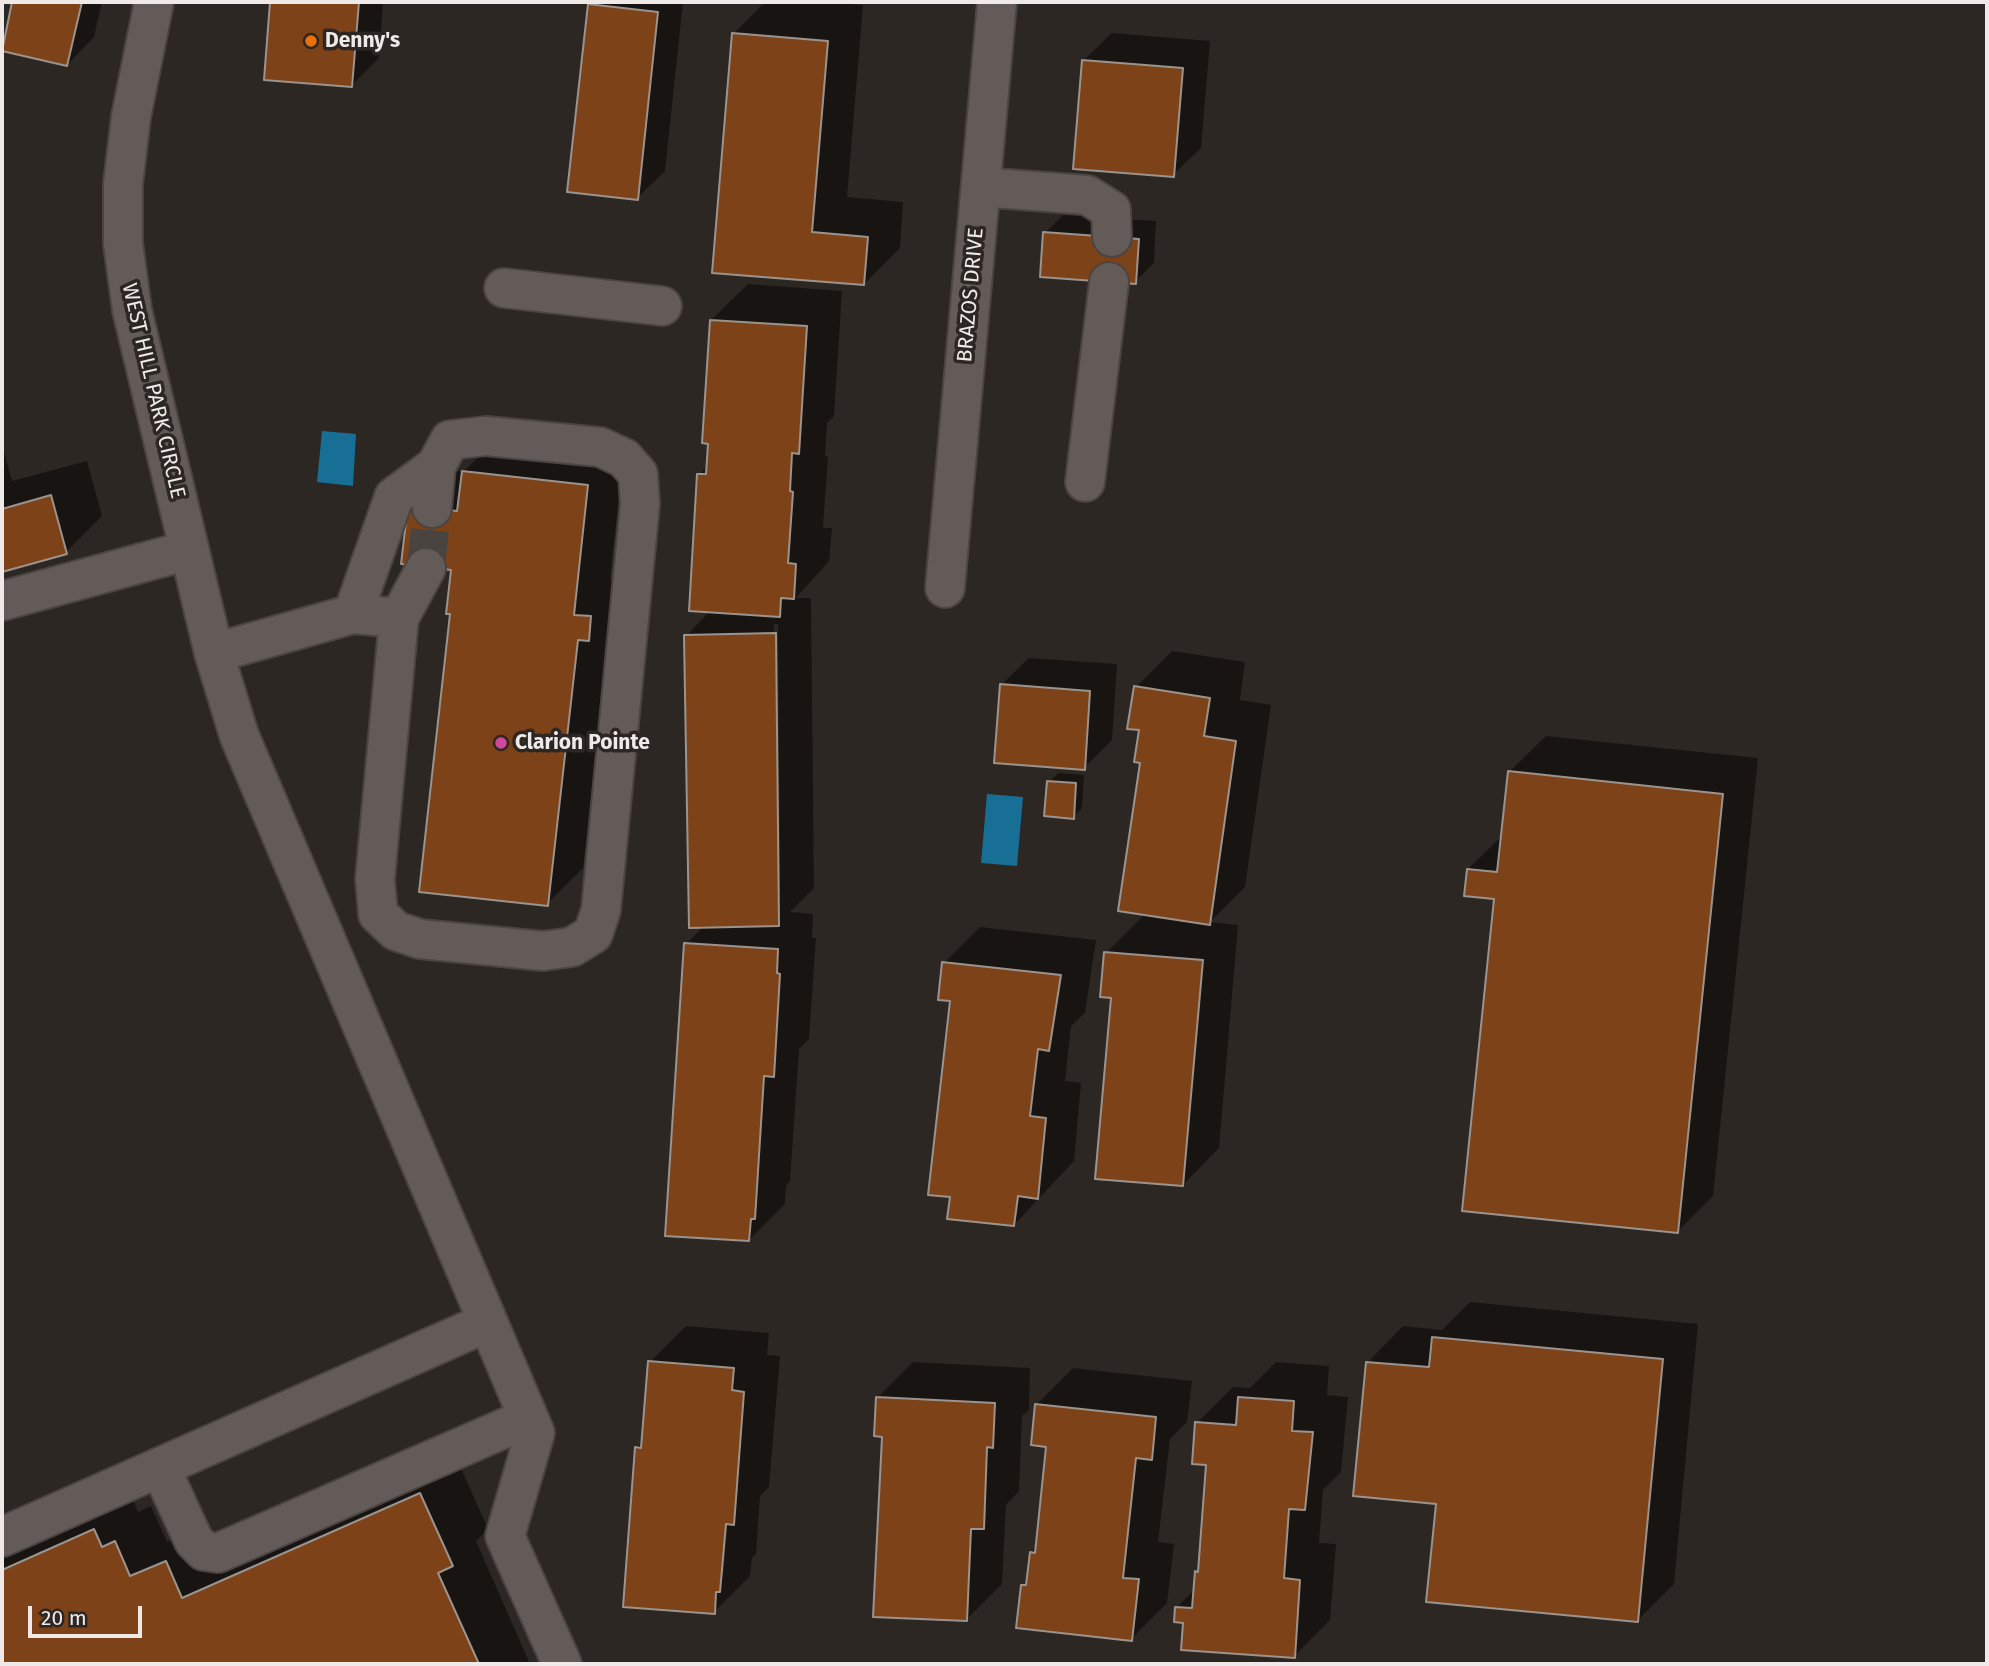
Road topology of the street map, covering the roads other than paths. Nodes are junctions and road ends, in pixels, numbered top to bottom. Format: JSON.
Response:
{"nodes":[{"id":1,"x":154,"y":2,"type":"edge"},
{"id":2,"x":997,"y":2,"type":"edge"},
{"id":3,"x":981,"y":187,"type":"junction"},
{"id":4,"x":1112,"y":237,"type":"dead end"},
{"id":5,"x":1109,"y":282,"type":"dead end"},
{"id":6,"x":504,"y":288,"type":"dead end"},
{"id":7,"x":662,"y":306,"type":"dead end"},
{"id":8,"x":436,"y":466,"type":"junction"},
{"id":9,"x":1085,"y":482,"type":"dead end"},
{"id":10,"x":432,"y":508,"type":"tunnel mouth"},
{"id":11,"x":189,"y":550,"type":"junction"},
{"id":12,"x":426,"y":568,"type":"tunnel mouth"},
{"id":13,"x":945,"y":588,"type":"dead end"},
{"id":14,"x":2,"y":601,"type":"edge"},
{"id":15,"x":353,"y":614,"type":"junction"},
{"id":16,"x":399,"y":618,"type":"junction"},
{"id":17,"x":214,"y":653,"type":"junction"},
{"id":18,"x":488,"y":1322,"type":"junction"},
{"id":19,"x":528,"y":1418,"type":"junction"},
{"id":20,"x":160,"y":1467,"type":"junction"},
{"id":21,"x":2,"y":1536,"type":"edge"},
{"id":22,"x":562,"y":1664,"type":"edge"}],
"edges":[{"from":1,"to":11,"type":"street","name":"WEST HILL PARK CIRCLE"},
{"from":2,"to":3,"type":"street","name":"BRAZOS DRIVE"},
{"from":3,"to":4,"type":"street"},
{"from":3,"to":13,"type":"street","name":"BRAZOS DRIVE"},
{"from":5,"to":9,"type":"street"},
{"from":6,"to":7,"type":"street"},
{"from":8,"to":10,"type":"street"},
{"from":8,"to":15,"type":"street"},
{"from":8,"to":16,"type":"street"},
{"from":11,"to":14,"type":"street"},
{"from":11,"to":17,"type":"street","name":"WEST HILL PARK CIRCLE"},
{"from":12,"to":16,"type":"street"},
{"from":15,"to":16,"type":"street"},
{"from":15,"to":17,"type":"street"},
{"from":17,"to":18,"type":"street","name":"WEST HILL PARK CIRCLE"},
{"from":18,"to":19,"type":"street","name":"WEST HILL PARK CIRCLE"},
{"from":18,"to":20,"type":"street"},
{"from":19,"to":20,"type":"street"},
{"from":19,"to":22,"type":"street","name":"WEST HILL PARK CIRCLE"},
{"from":20,"to":21,"type":"street"}]}
